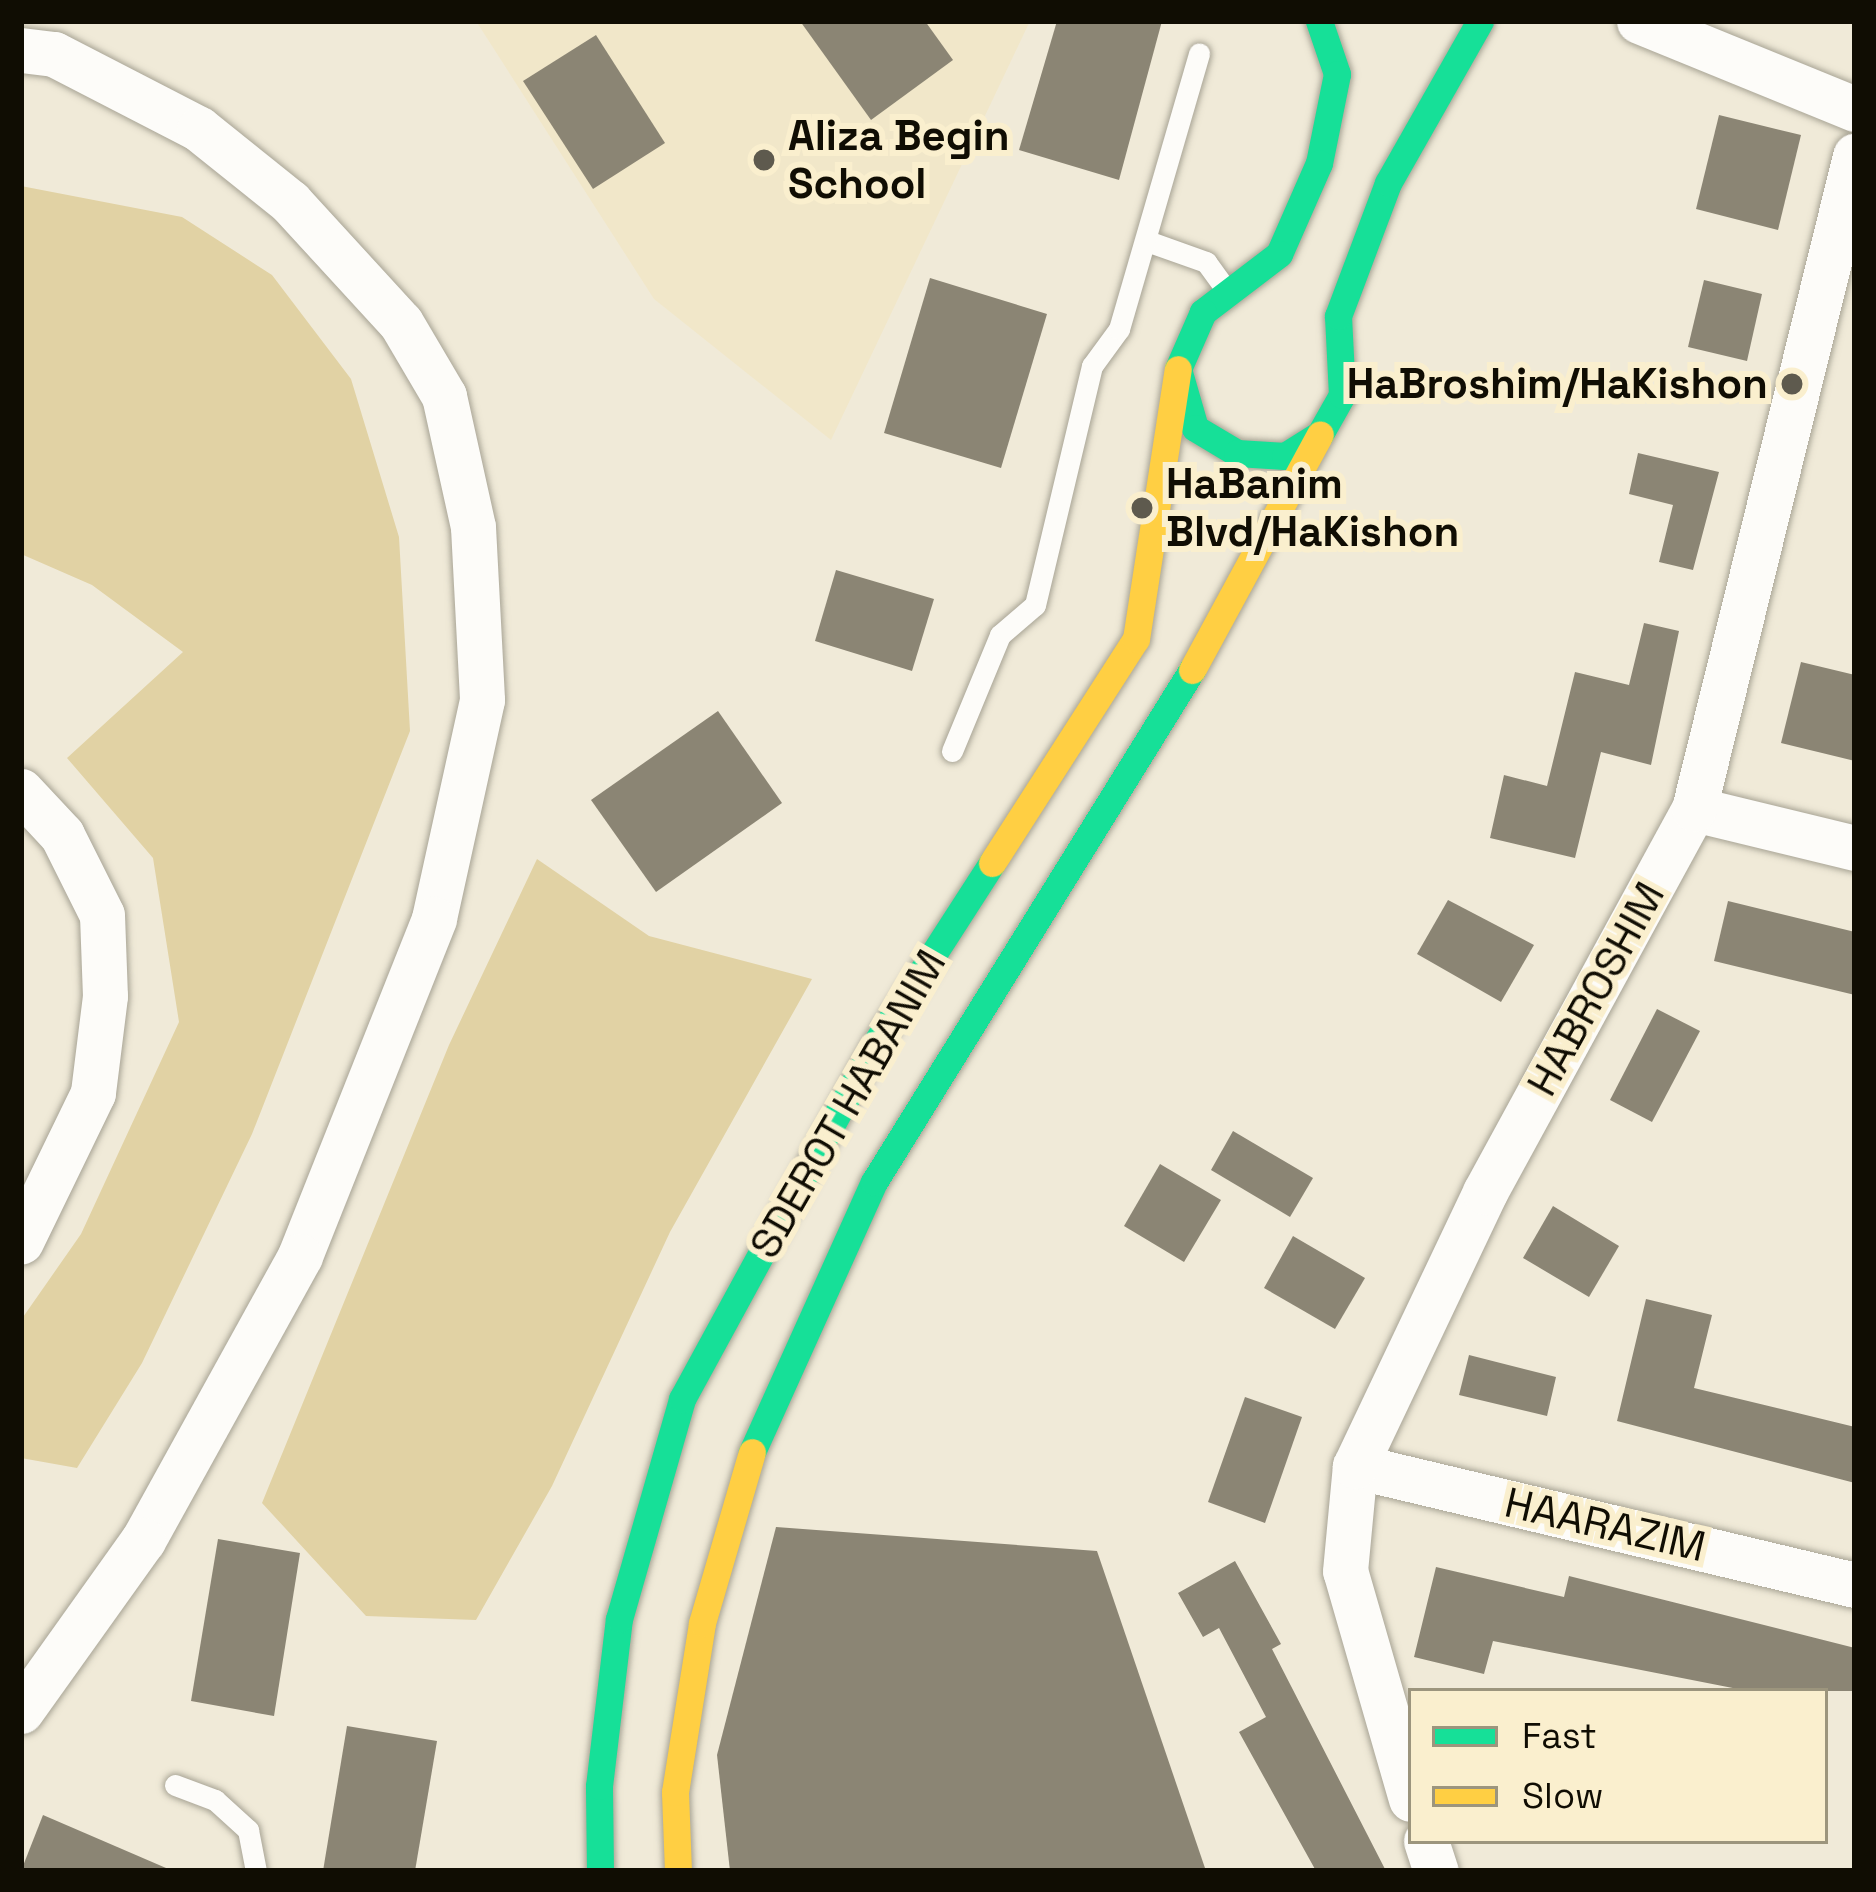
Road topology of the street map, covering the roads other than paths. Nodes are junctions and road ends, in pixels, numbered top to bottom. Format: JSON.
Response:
{"nodes":[{"id":1,"x":1319,"y":21,"type":"edge"},
{"id":2,"x":1480,"y":21,"type":"edge"},
{"id":3,"x":1639,"y":21,"type":"edge"},
{"id":4,"x":21,"y":50,"type":"edge"},
{"id":5,"x":1199,"y":53,"type":"dead end"},
{"id":6,"x":1855,"y":109,"type":"edge"},
{"id":7,"x":1855,"y":156,"type":"edge"},
{"id":8,"x":1147,"y":241,"type":"junction"},
{"id":9,"x":1229,"y":293,"type":"junction"},
{"id":10,"x":1178,"y":369,"type":"junction"},
{"id":11,"x":1320,"y":434,"type":"junction"},
{"id":12,"x":952,"y":751,"type":"dead end"},
{"id":13,"x":21,"y":790,"type":"edge"},
{"id":14,"x":1694,"y":808,"type":"junction"},
{"id":15,"x":1855,"y":848,"type":"edge"},
{"id":16,"x":21,"y":1241,"type":"edge"},
{"id":17,"x":1355,"y":1466,"type":"junction"},
{"id":18,"x":1855,"y":1585,"type":"edge"},
{"id":19,"x":21,"y":1711,"type":"edge"},
{"id":20,"x":175,"y":1785,"type":"dead end"},
{"id":21,"x":1408,"y":1789,"type":"edge"},
{"id":22,"x":256,"y":1871,"type":"edge"},
{"id":23,"x":601,"y":1871,"type":"edge"},
{"id":24,"x":678,"y":1871,"type":"edge"}],
"edges":[{"from":1,"to":9,"type":"main road","name":"SDEROT HABANIM"},
{"from":2,"to":11,"type":"main road","name":"SDEROT HABANIM"},
{"from":3,"to":6,"type":"street"},
{"from":4,"to":19,"type":"street"},
{"from":5,"to":8,"type":"lane"},
{"from":7,"to":14,"type":"street","name":"HABROSHIM"},
{"from":8,"to":9,"type":"lane"},
{"from":8,"to":12,"type":"lane"},
{"from":9,"to":10,"type":"main road","name":"SDEROT HABANIM"},
{"from":10,"to":11,"type":"main road"},
{"from":10,"to":23,"type":"main road","name":"SDEROT HABANIM"},
{"from":11,"to":24,"type":"main road","name":"SDEROT HABANIM"},
{"from":13,"to":16,"type":"street"},
{"from":14,"to":15,"type":"street"},
{"from":14,"to":17,"type":"street","name":"HABROSHIM"},
{"from":17,"to":18,"type":"street","name":"HAARAZIM"},
{"from":17,"to":21,"type":"street","name":"HABROSHIM"},
{"from":20,"to":22,"type":"lane"}]}
